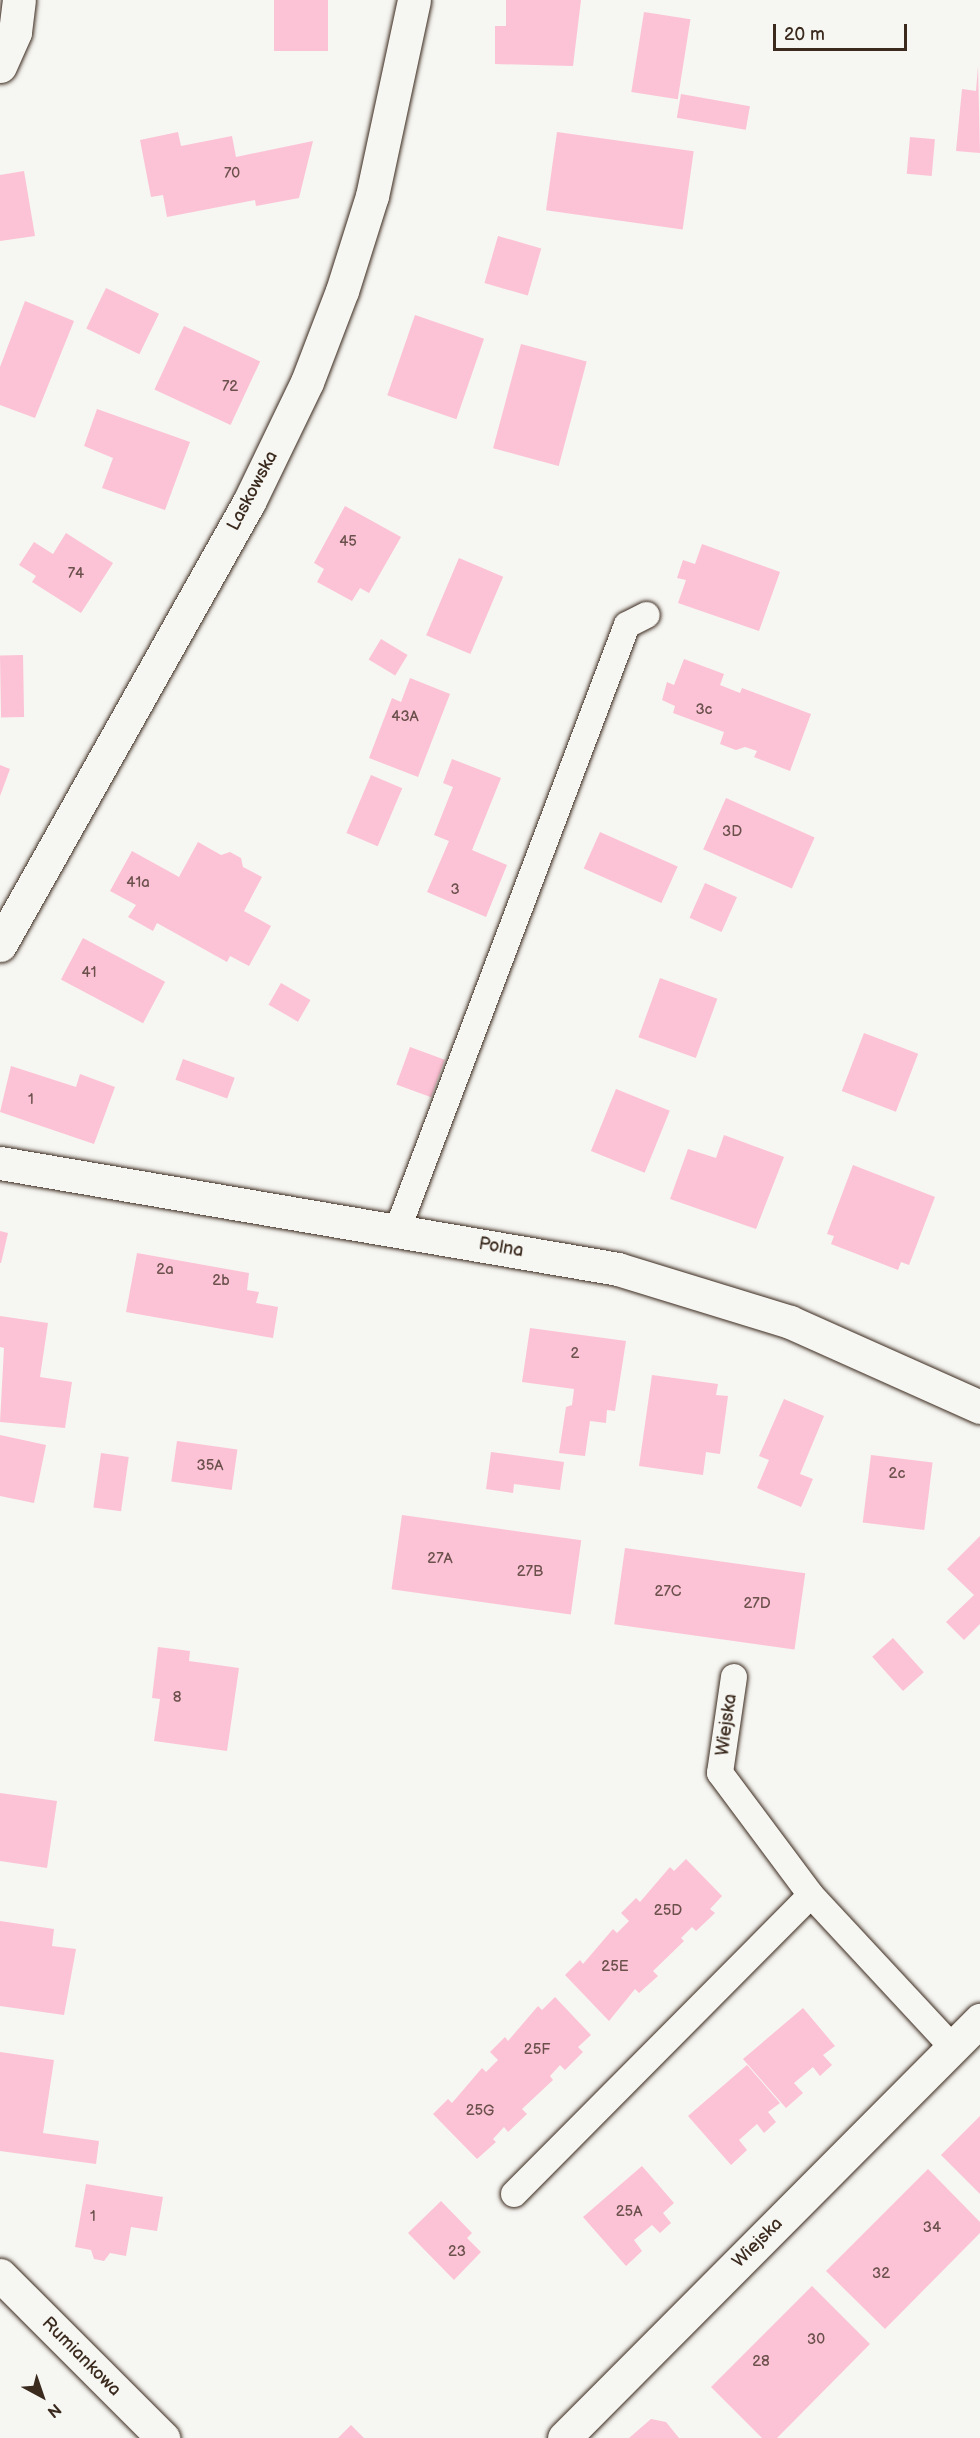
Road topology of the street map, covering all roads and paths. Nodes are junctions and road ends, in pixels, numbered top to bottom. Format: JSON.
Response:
{"nodes":[{"id":1,"x":19,"y":0,"type":"edge"},
{"id":2,"x":414,"y":0,"type":"edge"},
{"id":3,"x":0,"y":66,"type":"edge"},
{"id":4,"x":647,"y":615,"type":"dead end"},
{"id":5,"x":0,"y":945,"type":"edge"},
{"id":6,"x":0,"y":1163,"type":"edge"},
{"id":7,"x":397,"y":1231,"type":"junction"},
{"id":8,"x":980,"y":1407,"type":"edge"},
{"id":9,"x":734,"y":1677,"type":"dead end"},
{"id":10,"x":811,"y":1895,"type":"junction"},
{"id":11,"x":980,"y":2020,"type":"edge"},
{"id":12,"x":953,"y":2048,"type":"junction"},
{"id":13,"x":514,"y":2194,"type":"dead end"},
{"id":14,"x":0,"y":2275,"type":"edge"},
{"id":15,"x":163,"y":2438,"type":"edge"},
{"id":16,"x":564,"y":2438,"type":"edge"}],
"edges":[{"from":1,"to":3,"type":"street"},
{"from":2,"to":5,"type":"street","name":"Laskowska"},
{"from":4,"to":7,"type":"lane"},
{"from":6,"to":7,"type":"street","name":"Polna"},
{"from":7,"to":8,"type":"street","name":"Polna"},
{"from":9,"to":10,"type":"lane","name":"Wiejska"},
{"from":10,"to":12,"type":"lane","name":"Wiejska"},
{"from":10,"to":13,"type":"lane"},
{"from":11,"to":12,"type":"street","name":"Wiejska"},
{"from":12,"to":16,"type":"street","name":"Wiejska"},
{"from":14,"to":15,"type":"street","name":"Rumiankowa"}]}
